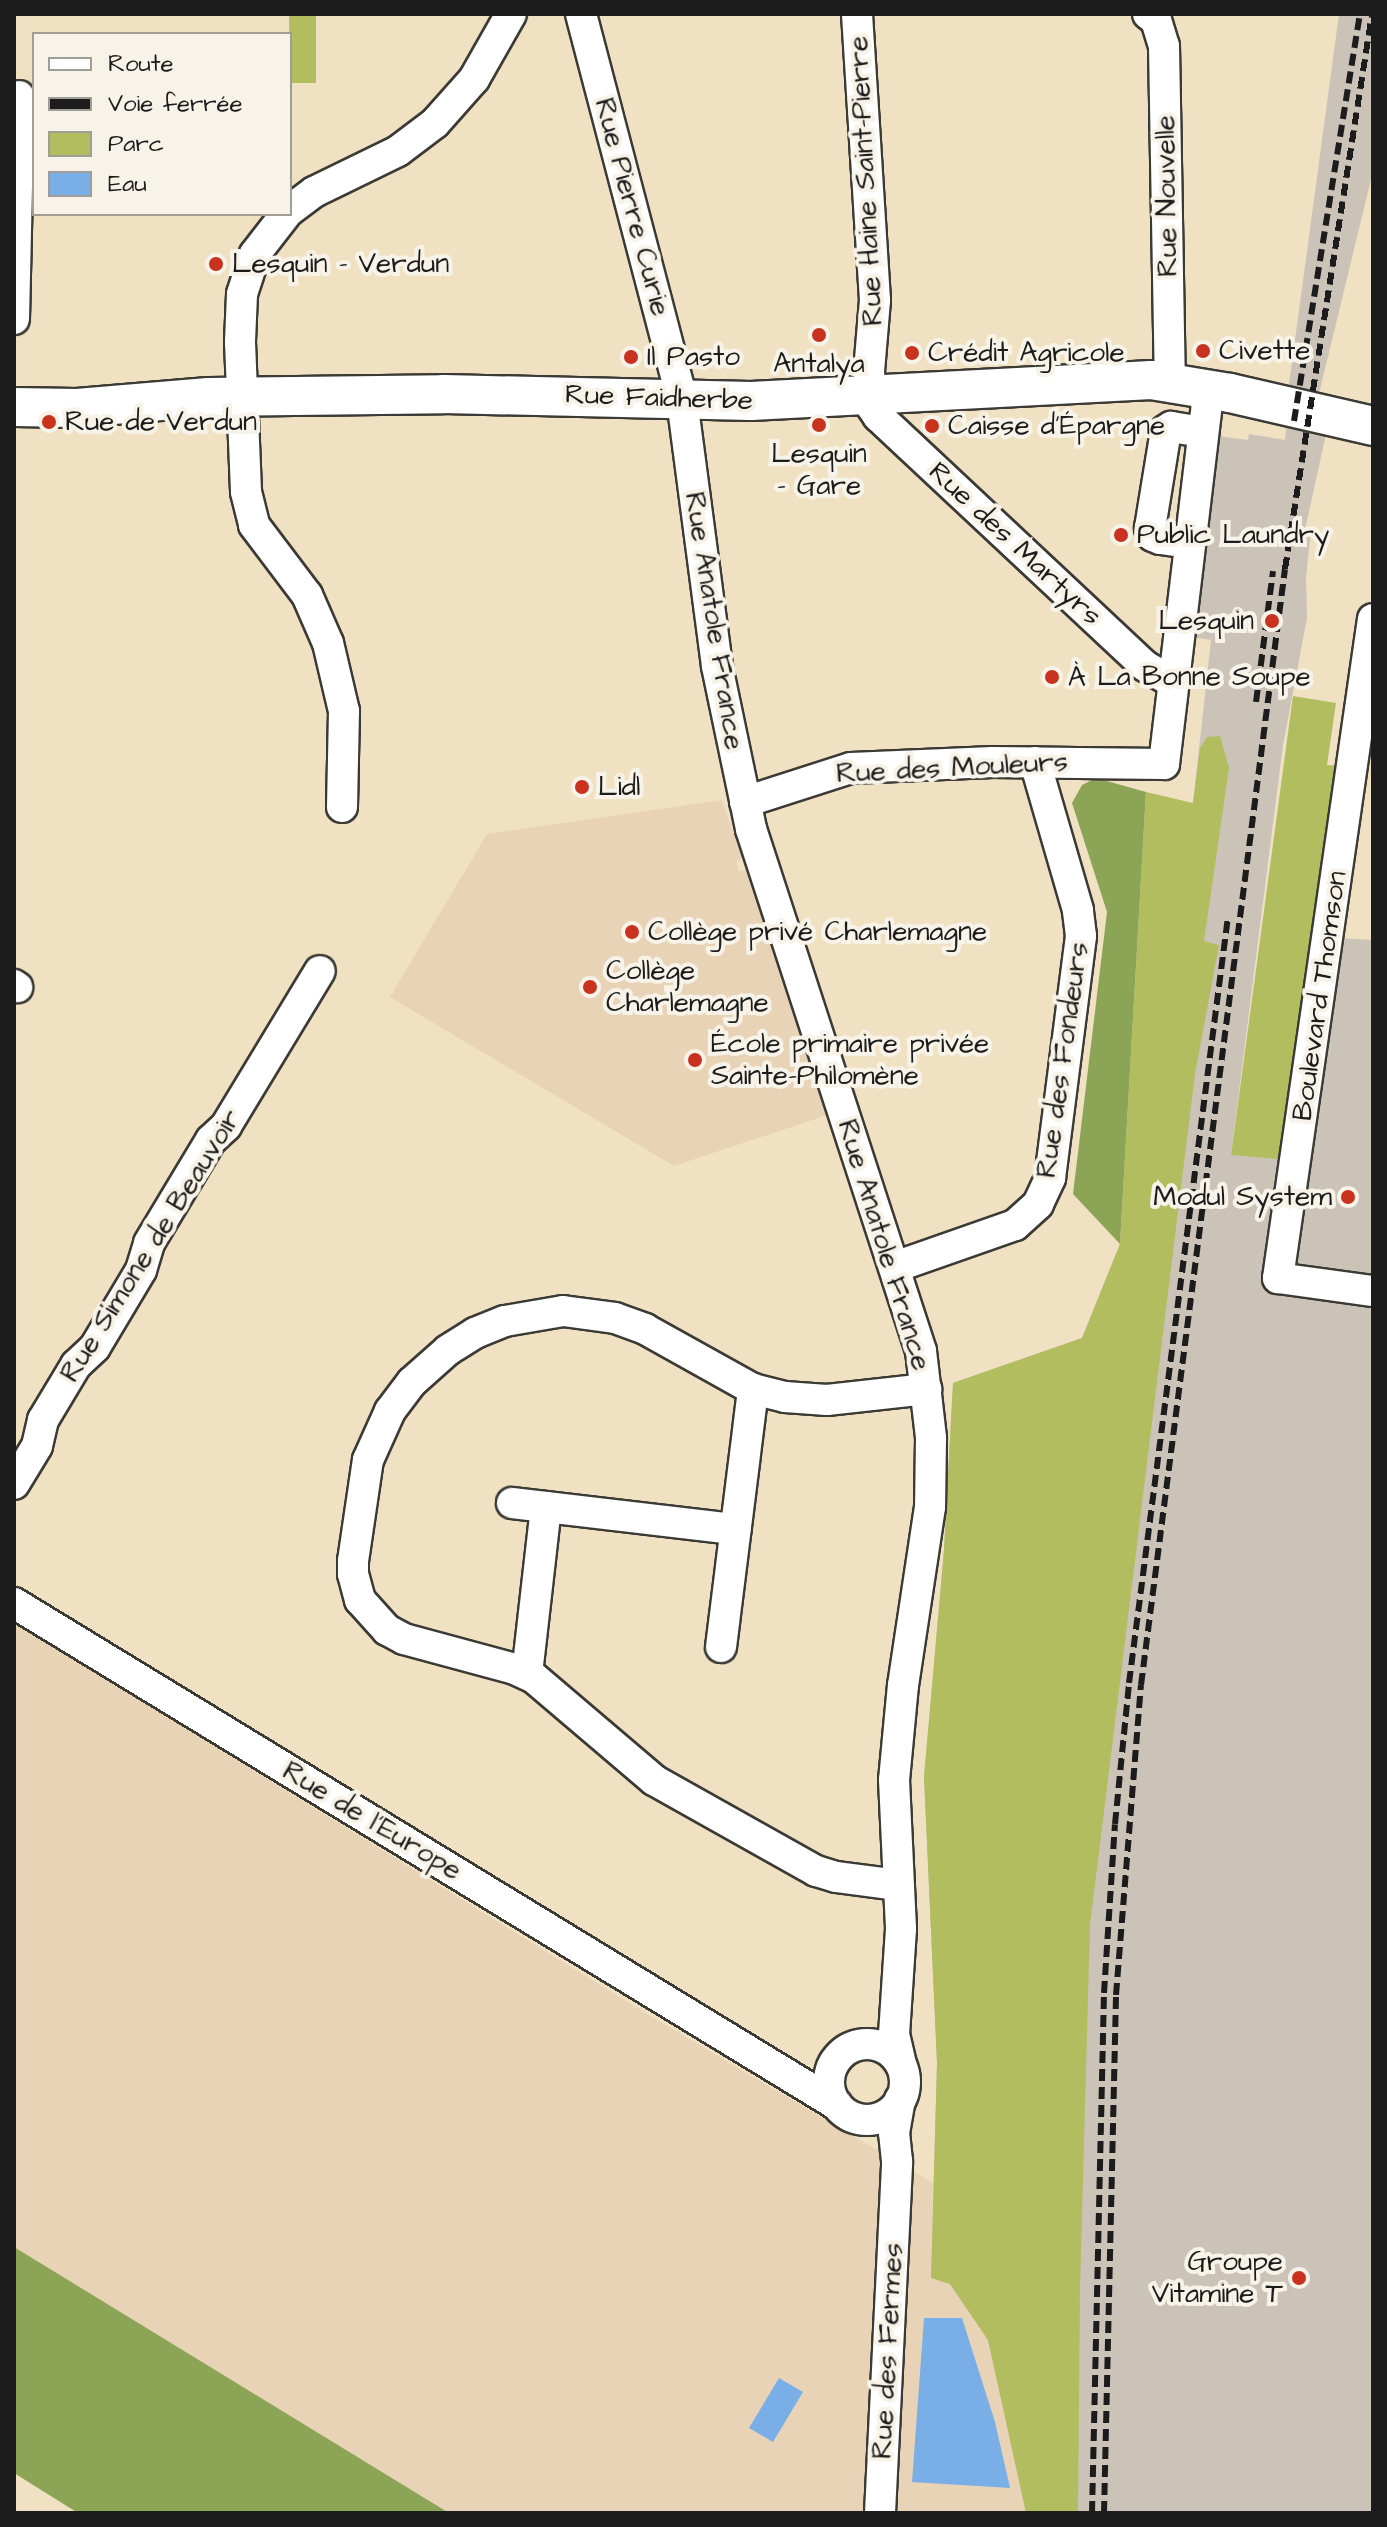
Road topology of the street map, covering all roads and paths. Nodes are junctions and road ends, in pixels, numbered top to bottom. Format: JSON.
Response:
{"nodes":[{"id":1,"x":511,"y":14,"type":"edge"},
{"id":2,"x":581,"y":14,"type":"edge"},
{"id":3,"x":857,"y":14,"type":"edge"},
{"id":4,"x":1148,"y":14,"type":"edge"},
{"id":5,"x":19,"y":96,"type":"dead end"},
{"id":6,"x":292,"y":208,"type":"edge"},
{"id":7,"x":284,"y":216,"type":"edge"},
{"id":8,"x":14,"y":319,"type":"edge"},
{"id":9,"x":1170,"y":382,"type":"junction"},
{"id":10,"x":1209,"y":389,"type":"junction"},
{"id":11,"x":869,"y":395,"type":"junction"},
{"id":12,"x":242,"y":397,"type":"junction"},
{"id":13,"x":682,"y":400,"type":"junction"},
{"id":14,"x":14,"y":407,"type":"edge"},
{"id":15,"x":1373,"y":426,"type":"edge"},
{"id":16,"x":1373,"y":619,"type":"edge"},
{"id":17,"x":1173,"y":682,"type":"junction"},
{"id":18,"x":1365,"y":742,"type":"edge"},
{"id":19,"x":1035,"y":762,"type":"junction"},
{"id":20,"x":745,"y":802,"type":"junction"},
{"id":21,"x":342,"y":807,"type":"dead end"},
{"id":22,"x":320,"y":971,"type":"dead end"},
{"id":23,"x":895,"y":1267,"type":"junction"},
{"id":24,"x":1373,"y":1291,"type":"edge"},
{"id":25,"x":753,"y":1389,"type":"junction"},
{"id":26,"x":926,"y":1389,"type":"junction"},
{"id":27,"x":14,"y":1484,"type":"edge"},
{"id":28,"x":512,"y":1503,"type":"dead end"},
{"id":29,"x":546,"y":1507,"type":"junction"},
{"id":30,"x":735,"y":1529,"type":"junction"},
{"id":31,"x":14,"y":1603,"type":"edge"},
{"id":32,"x":721,"y":1647,"type":"dead end"},
{"id":33,"x":527,"y":1674,"type":"junction"},
{"id":34,"x":898,"y":1885,"type":"junction"},
{"id":35,"x":899,"y":1963,"type":"junction"},
{"id":36,"x":730,"y":2039,"type":"junction"},
{"id":37,"x":847,"y":2050,"type":"junction"},
{"id":38,"x":901,"y":2064,"type":"junction"},
{"id":39,"x":900,"y":2100,"type":"junction"},
{"id":40,"x":844,"y":2110,"type":"junction"},
{"id":41,"x":896,"y":2189,"type":"junction"},
{"id":42,"x":880,"y":2513,"type":"edge"}],
"edges":[{"from":1,"to":6,"type":"street"},
{"from":2,"to":13,"type":"street","name":"Rue Pierre Curie"},
{"from":3,"to":11,"type":"street","name":"Rue Haine Saint-Pierre"},
{"from":4,"to":9,"type":"street","name":"Rue Nouvelle"},
{"from":5,"to":8,"type":"street"},
{"from":7,"to":12,"type":"street"},
{"from":9,"to":10,"type":"main road","name":"Rue Faidherbe"},
{"from":9,"to":11,"type":"main road","name":"Rue Faidherbe"},
{"from":10,"to":15,"type":"main road","name":"Rue Faidherbe"},
{"from":10,"to":17,"type":"street"},
{"from":11,"to":13,"type":"main road","name":"Rue Faidherbe"},
{"from":11,"to":17,"type":"street","name":"Rue des Martyrs"},
{"from":12,"to":13,"type":"main road","name":"Rue Faidherbe"},
{"from":12,"to":14,"type":"main road","name":"Rue Faidherbe"},
{"from":12,"to":21,"type":"street"},
{"from":13,"to":20,"type":"street","name":"Rue Anatole France"},
{"from":16,"to":18,"type":"street","name":"Boulevard Thomson"},
{"from":17,"to":19,"type":"street","name":"Rue des Mouleurs"},
{"from":18,"to":24,"type":"street","name":"Boulevard Thomson"},
{"from":19,"to":20,"type":"street","name":"Rue des Mouleurs"},
{"from":19,"to":23,"type":"street","name":"Rue des Fondeurs"},
{"from":20,"to":23,"type":"street","name":"Rue Anatole France"},
{"from":22,"to":27,"type":"street","name":"Rue Simone de Beauvoir"},
{"from":23,"to":26,"type":"street","name":"Rue Anatole France"},
{"from":25,"to":26,"type":"street"},
{"from":25,"to":30,"type":"street"},
{"from":25,"to":33,"type":"street"},
{"from":26,"to":34,"type":"street","name":"Rue Anatole France"},
{"from":28,"to":29,"type":"street"},
{"from":29,"to":30,"type":"street"},
{"from":29,"to":33,"type":"street"},
{"from":30,"to":32,"type":"street"},
{"from":31,"to":36,"type":"street","name":"Rue de l'Europe"},
{"from":33,"to":34,"type":"street"},
{"from":34,"to":35,"type":"street","name":"Rue Anatole France"},
{"from":35,"to":37,"type":"street","name":"Rue Anatole France"},
{"from":35,"to":38,"type":"street","name":"Rue Anatole France"},
{"from":36,"to":37,"type":"street"},
{"from":36,"to":40,"type":"street","name":"Rue des Fermes"},
{"from":37,"to":38,"type":"street"},
{"from":37,"to":40,"type":"street"},
{"from":38,"to":39,"type":"street"},
{"from":39,"to":40,"type":"street"},
{"from":39,"to":41,"type":"street","name":"Rue des Fermes"},
{"from":40,"to":41,"type":"street","name":"Rue des Fermes"},
{"from":41,"to":42,"type":"street","name":"Rue des Fermes"}]}
